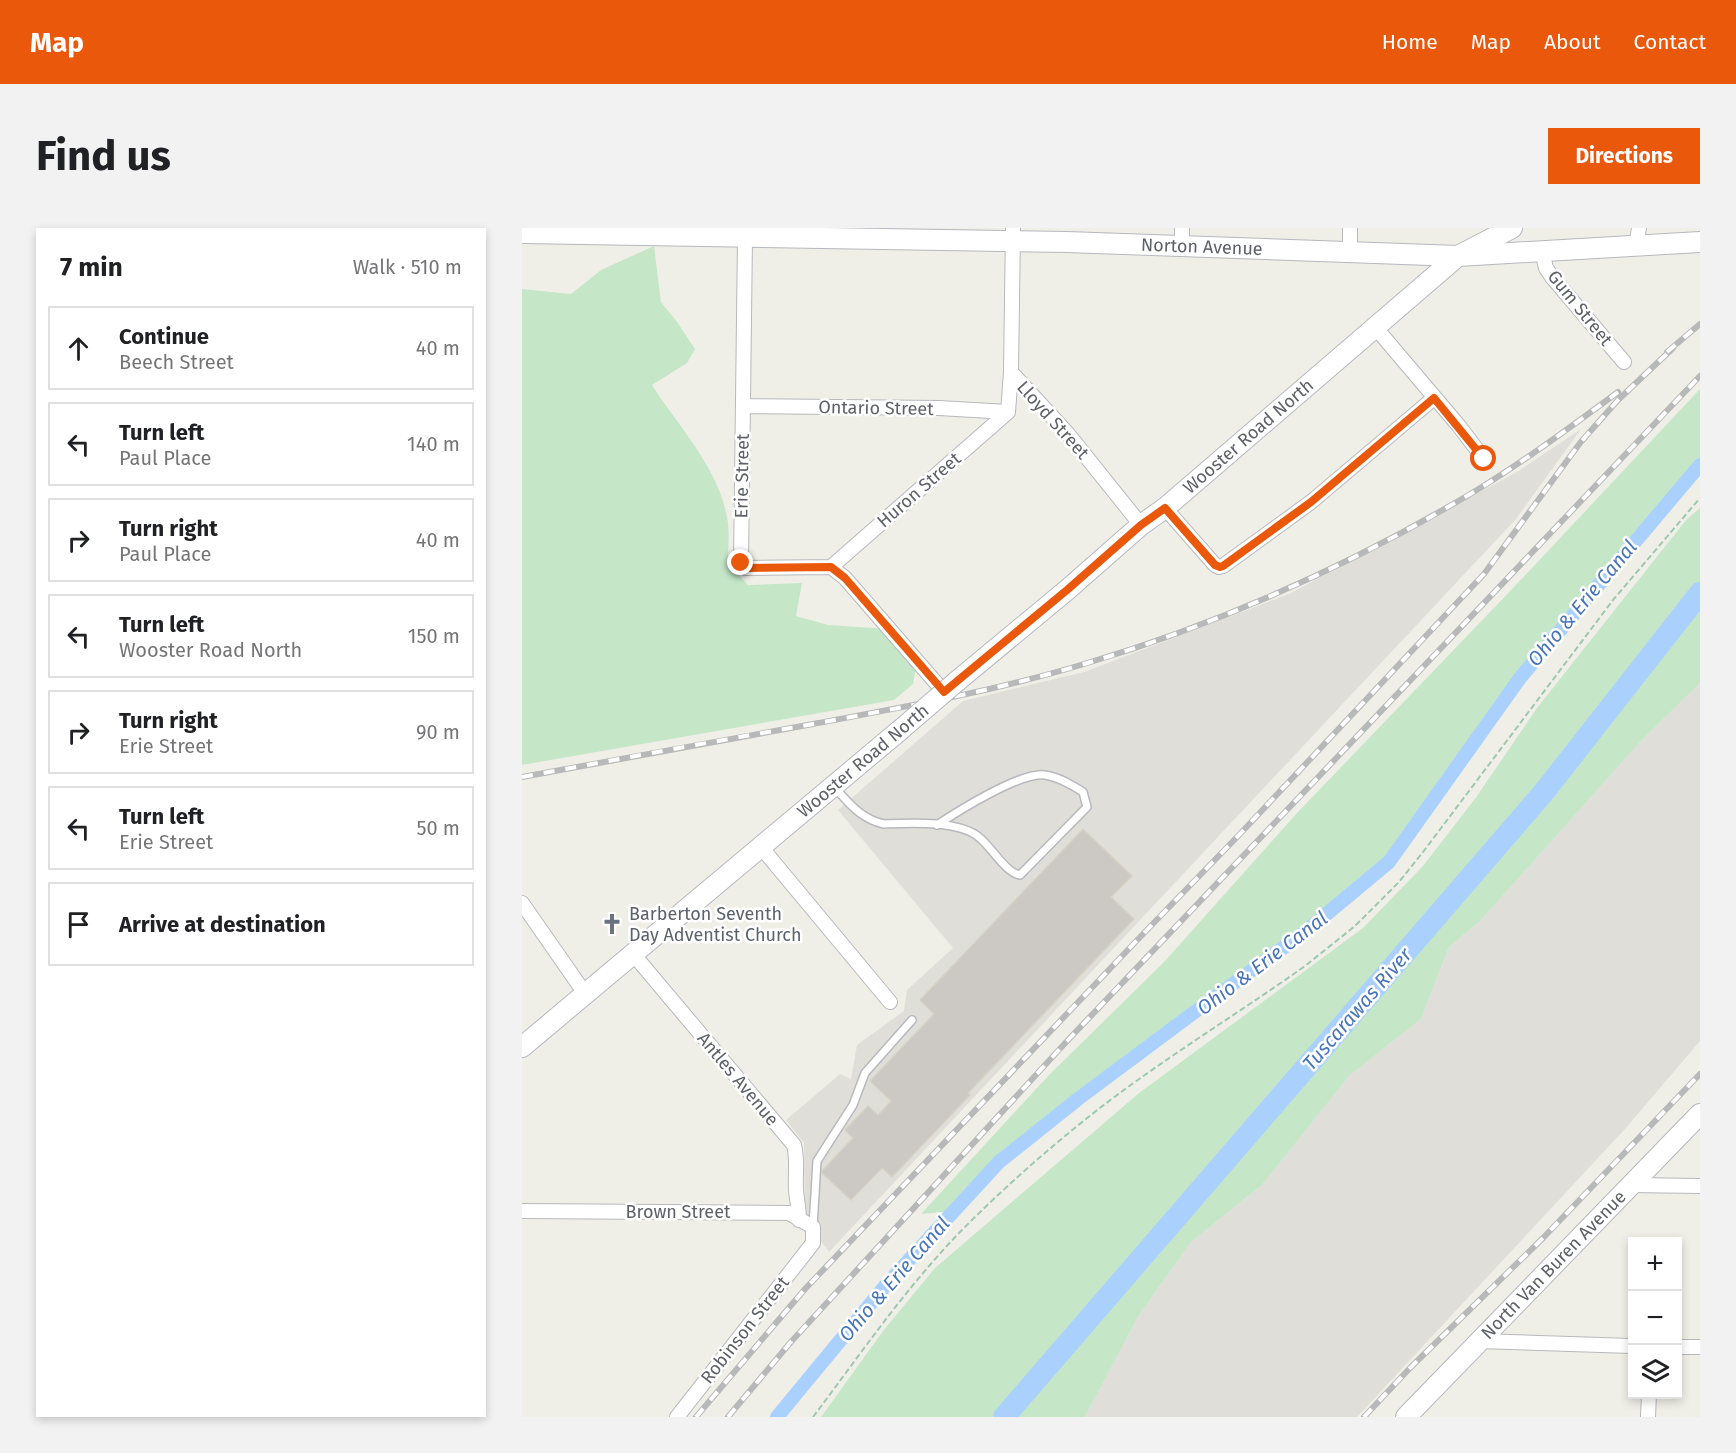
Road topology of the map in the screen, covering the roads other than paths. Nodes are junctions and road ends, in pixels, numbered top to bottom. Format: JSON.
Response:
{"nodes":[{"id":1,"x":1350,"y":228,"type":"edge"},
{"id":2,"x":1512,"y":228,"type":"edge"},
{"id":3,"x":655,"y":231,"type":"edge"},
{"id":4,"x":522,"y":233,"type":"edge"},
{"id":5,"x":842,"y":233,"type":"edge"},
{"id":6,"x":1013,"y":235,"type":"edge"},
{"id":7,"x":745,"y":237,"type":"junction"},
{"id":8,"x":1182,"y":237,"type":"edge"},
{"id":9,"x":1638,"y":238,"type":"edge"},
{"id":10,"x":1700,"y":243,"type":"edge"},
{"id":11,"x":1350,"y":252,"type":"junction"},
{"id":12,"x":1542,"y":252,"type":"junction"},
{"id":13,"x":1458,"y":256,"type":"junction"},
{"id":14,"x":1375,"y":327,"type":"junction"},
{"id":15,"x":1624,"y":362,"type":"dead end"},
{"id":16,"x":1011,"y":372,"type":"junction"},
{"id":17,"x":1434,"y":398,"type":"junction"},
{"id":18,"x":744,"y":406,"type":"junction"},
{"id":19,"x":1008,"y":412,"type":"junction"},
{"id":20,"x":1484,"y":459,"type":"dead end"},
{"id":21,"x":1165,"y":508,"type":"junction"},
{"id":22,"x":1141,"y":525,"type":"junction"},
{"id":23,"x":831,"y":567,"type":"junction"},
{"id":24,"x":946,"y":687,"type":"junction"},
{"id":25,"x":833,"y":786,"type":"junction"},
{"id":26,"x":937,"y":825,"type":"junction"},
{"id":27,"x":761,"y":847,"type":"junction"},
{"id":28,"x":522,"y":903,"type":"edge"},
{"id":29,"x":634,"y":955,"type":"junction"},
{"id":30,"x":586,"y":995,"type":"junction"},
{"id":31,"x":890,"y":1002,"type":"dead end"},
{"id":32,"x":912,"y":1020,"type":"dead end"},
{"id":33,"x":522,"y":1047,"type":"edge"},
{"id":34,"x":1700,"y":1114,"type":"edge"},
{"id":35,"x":1630,"y":1185,"type":"junction"},
{"id":36,"x":1700,"y":1186,"type":"edge"},
{"id":37,"x":522,"y":1211,"type":"edge"},
{"id":38,"x":799,"y":1220,"type":"junction"},
{"id":39,"x":813,"y":1227,"type":"junction"},
{"id":40,"x":1479,"y":1341,"type":"junction"},
{"id":41,"x":1628,"y":1346,"type":"edge"},
{"id":42,"x":1682,"y":1347,"type":"edge"},
{"id":43,"x":1700,"y":1347,"type":"edge"},
{"id":44,"x":1648,"y":1399,"type":"edge"},
{"id":45,"x":677,"y":1417,"type":"edge"},
{"id":46,"x":1406,"y":1417,"type":"edge"},
{"id":47,"x":1648,"y":1417,"type":"edge"}],
"edges":[{"from":1,"to":11,"type":"street"},
{"from":2,"to":13,"type":"main road","name":"Wooster Road North"},
{"from":3,"to":4,"type":"main road","name":"Norton Avenue"},
{"from":3,"to":7,"type":"main road","name":"Norton Avenue"},
{"from":5,"to":6,"type":"main road","name":"Norton Avenue"},
{"from":5,"to":7,"type":"main road","name":"Norton Avenue"},
{"from":6,"to":8,"type":"main road","name":"Norton Avenue"},
{"from":6,"to":16,"type":"street","name":"Lloyd Street"},
{"from":7,"to":18,"type":"street","name":"Erie Street"},
{"from":8,"to":11,"type":"main road","name":"Norton Avenue"},
{"from":9,"to":10,"type":"main road","name":"Norton Avenue"},
{"from":9,"to":12,"type":"main road","name":"Norton Avenue"},
{"from":11,"to":13,"type":"main road","name":"Norton Avenue"},
{"from":12,"to":13,"type":"main road","name":"Norton Avenue"},
{"from":12,"to":15,"type":"street","name":"Gum Street"},
{"from":13,"to":14,"type":"main road","name":"Wooster Road North"},
{"from":14,"to":17,"type":"street"},
{"from":14,"to":21,"type":"main road","name":"Wooster Road North"},
{"from":16,"to":19,"type":"street"},
{"from":16,"to":22,"type":"street","name":"Lloyd Street"},
{"from":17,"to":20,"type":"street"},
{"from":17,"to":21,"type":"street"},
{"from":18,"to":19,"type":"street","name":"Ontario Street"},
{"from":18,"to":23,"type":"street","name":"Erie Street"},
{"from":19,"to":23,"type":"street","name":"Huron Street"},
{"from":21,"to":22,"type":"main road","name":"Wooster Road North"},
{"from":22,"to":24,"type":"main road","name":"Wooster Road North"},
{"from":23,"to":24,"type":"street"},
{"from":24,"to":25,"type":"main road","name":"Wooster Road North","bridge":true},
{"from":25,"to":26,"type":"lane"},
{"from":25,"to":27,"type":"main road","name":"Wooster Road North"},
{"from":26,"to":26,"type":"lane"},
{"from":27,"to":29,"type":"main road","name":"Wooster Road North"},
{"from":27,"to":31,"type":"street"},
{"from":28,"to":30,"type":"street"},
{"from":29,"to":30,"type":"main road","name":"Wooster Road North"},
{"from":29,"to":38,"type":"street","name":"Antles Avenue"},
{"from":30,"to":33,"type":"main road","name":"Wooster Road North"},
{"from":32,"to":39,"type":"lane"},
{"from":34,"to":35,"type":"main road","name":"North Van Buren Avenue"},
{"from":35,"to":36,"type":"street"},
{"from":35,"to":40,"type":"main road","name":"North Van Buren Avenue"},
{"from":37,"to":38,"type":"street","name":"Brown Street"},
{"from":38,"to":39,"type":"street","name":"Brown Street"},
{"from":39,"to":45,"type":"street","name":"Robinson Street"},
{"from":40,"to":41,"type":"street"},
{"from":40,"to":46,"type":"main road","name":"North Van Buren Avenue"},
{"from":42,"to":43,"type":"street"},
{"from":44,"to":47,"type":"street"}]}
